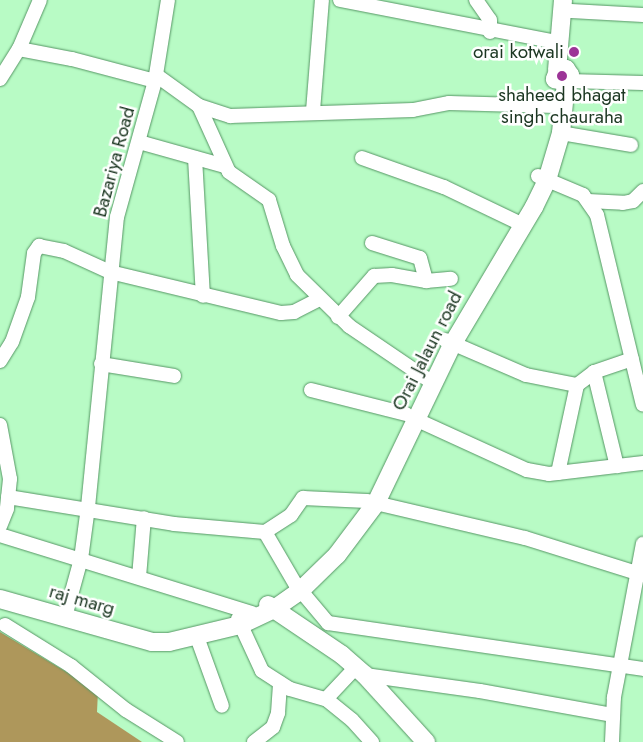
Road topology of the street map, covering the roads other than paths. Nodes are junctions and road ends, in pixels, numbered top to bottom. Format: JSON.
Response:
{"nodes":[{"id":1,"x":40,"y":0,"type":"edge"},
{"id":2,"x":168,"y":0,"type":"edge"},
{"id":3,"x":322,"y":0,"type":"edge"},
{"id":4,"x":340,"y":0,"type":"edge"},
{"id":5,"x":476,"y":0,"type":"edge"},
{"id":6,"x":568,"y":4,"type":"edge"},
{"id":7,"x":643,"y":15,"type":"edge"},
{"id":8,"x":490,"y":32,"type":"junction"},
{"id":9,"x":561,"y":43,"type":"junction"},
{"id":10,"x":19,"y":49,"type":"junction"},
{"id":11,"x":643,"y":74,"type":"edge"},
{"id":12,"x":564,"y":76,"type":"junction"},
{"id":13,"x":155,"y":78,"type":"junction"},
{"id":14,"x":0,"y":79,"type":"edge"},
{"id":15,"x":643,"y":83,"type":"edge"},
{"id":16,"x":199,"y":106,"type":"junction"},
{"id":17,"x":556,"y":106,"type":"junction"},
{"id":18,"x":313,"y":111,"type":"junction"},
{"id":19,"x":561,"y":133,"type":"junction"},
{"id":20,"x":139,"y":142,"type":"junction"},
{"id":21,"x":631,"y":146,"type":"dead end"},
{"id":22,"x":195,"y":158,"type":"junction"},
{"id":23,"x":362,"y":158,"type":"dead end"},
{"id":24,"x":225,"y":166,"type":"junction"},
{"id":25,"x":542,"y":178,"type":"junction"},
{"id":26,"x":643,"y":191,"type":"edge"},
{"id":27,"x":588,"y":201,"type":"junction"},
{"id":28,"x":516,"y":222,"type":"junction"},
{"id":29,"x":372,"y":243,"type":"dead end"},
{"id":30,"x":110,"y":272,"type":"junction"},
{"id":31,"x":451,"y":279,"type":"dead end"},
{"id":32,"x":426,"y":281,"type":"junction"},
{"id":33,"x":482,"y":284,"type":"junction"},
{"id":34,"x":203,"y":296,"type":"junction"},
{"id":35,"x":319,"y":299,"type":"junction"},
{"id":36,"x":338,"y":317,"type":"junction"},
{"id":37,"x":448,"y":342,"type":"junction"},
{"id":38,"x":0,"y":362,"type":"edge"},
{"id":39,"x":636,"y":362,"type":"edge"},
{"id":40,"x":101,"y":364,"type":"junction"},
{"id":41,"x":594,"y":372,"type":"junction"},
{"id":42,"x":174,"y":376,"type":"dead end"},
{"id":43,"x":429,"y":380,"type":"junction"},
{"id":44,"x":577,"y":385,"type":"junction"},
{"id":45,"x":311,"y":390,"type":"dead end"},
{"id":46,"x":643,"y":405,"type":"edge"},
{"id":47,"x":411,"y":417,"type":"junction"},
{"id":48,"x":0,"y":425,"type":"edge"},
{"id":49,"x":643,"y":463,"type":"edge"},
{"id":50,"x":617,"y":466,"type":"junction"},
{"id":51,"x":558,"y":473,"type":"junction"},
{"id":52,"x":8,"y":497,"type":"junction"},
{"id":53,"x":371,"y":502,"type":"junction"},
{"id":54,"x":88,"y":507,"type":"junction"},
{"id":55,"x":144,"y":518,"type":"junction"},
{"id":56,"x":0,"y":526,"type":"edge"},
{"id":57,"x":265,"y":532,"type":"junction"},
{"id":58,"x":0,"y":535,"type":"edge"},
{"id":59,"x":643,"y":544,"type":"edge"},
{"id":60,"x":80,"y":559,"type":"junction"},
{"id":61,"x":640,"y":573,"type":"edge"},
{"id":62,"x":140,"y":577,"type":"junction"},
{"id":63,"x":298,"y":588,"type":"junction"},
{"id":64,"x":0,"y":599,"type":"edge"},
{"id":65,"x":271,"y":607,"type":"junction"},
{"id":66,"x":65,"y":617,"type":"junction"},
{"id":67,"x":243,"y":619,"type":"junction"},
{"id":68,"x":5,"y":625,"type":"dead end"},
{"id":69,"x":198,"y":637,"type":"junction"},
{"id":70,"x":152,"y":642,"type":"junction"},
{"id":71,"x":620,"y":666,"type":"junction"},
{"id":72,"x":643,"y":669,"type":"edge"},
{"id":73,"x":361,"y":671,"type":"junction"},
{"id":74,"x":280,"y":683,"type":"junction"},
{"id":75,"x":326,"y":699,"type":"junction"},
{"id":76,"x":222,"y":706,"type":"dead end"},
{"id":77,"x":612,"y":715,"type":"junction"},
{"id":78,"x":176,"y":742,"type":"edge"},
{"id":79,"x":254,"y":742,"type":"edge"},
{"id":80,"x":372,"y":742,"type":"edge"},
{"id":81,"x":426,"y":742,"type":"edge"},
{"id":82,"x":612,"y":742,"type":"edge"}],
"edges":[{"from":1,"to":10,"type":"street"},
{"from":2,"to":13,"type":"street","name":"Bazariya Road"},
{"from":3,"to":18,"type":"street"},
{"from":4,"to":8,"type":"street"},
{"from":5,"to":8,"type":"street"},
{"from":6,"to":7,"type":"street"},
{"from":6,"to":9,"type":"main road"},
{"from":6,"to":12,"type":"main road","name":"Orai Jalaun road"},
{"from":8,"to":9,"type":"street"},
{"from":9,"to":12,"type":"main road"},
{"from":10,"to":13,"type":"street"},
{"from":10,"to":14,"type":"street"},
{"from":11,"to":12,"type":"street"},
{"from":12,"to":15,"type":"street"},
{"from":12,"to":17,"type":"main road","name":"Orai Jalaun road"},
{"from":12,"to":19,"type":"main road","name":"Orai Jalaun road"},
{"from":13,"to":16,"type":"street"},
{"from":13,"to":20,"type":"street","name":"Bazariya Road"},
{"from":16,"to":18,"type":"street"},
{"from":16,"to":24,"type":"street"},
{"from":17,"to":18,"type":"street"},
{"from":17,"to":25,"type":"main road","name":"Orai Jalaun road"},
{"from":19,"to":21,"type":"street"},
{"from":19,"to":25,"type":"main road","name":"Orai Jalaun road"},
{"from":20,"to":22,"type":"street"},
{"from":20,"to":30,"type":"street","name":"Bazariya Road"},
{"from":22,"to":24,"type":"street"},
{"from":22,"to":34,"type":"street"},
{"from":23,"to":28,"type":"street"},
{"from":24,"to":35,"type":"street"},
{"from":25,"to":27,"type":"street"},
{"from":25,"to":28,"type":"main road","name":"Orai Jalaun road"},
{"from":25,"to":33,"type":"main road","name":"Orai Jalaun road"},
{"from":26,"to":27,"type":"street"},
{"from":27,"to":39,"type":"street"},
{"from":28,"to":33,"type":"main road","name":"Orai Jalaun road"},
{"from":29,"to":32,"type":"street"},
{"from":30,"to":34,"type":"street"},
{"from":30,"to":38,"type":"street"},
{"from":30,"to":40,"type":"street","name":"Bazariya Road"},
{"from":31,"to":32,"type":"street"},
{"from":32,"to":36,"type":"street"},
{"from":33,"to":37,"type":"main road","name":"Orai Jalaun road"},
{"from":34,"to":35,"type":"street"},
{"from":35,"to":36,"type":"street"},
{"from":36,"to":43,"type":"street"},
{"from":37,"to":43,"type":"main road","name":"Orai Jalaun road"},
{"from":37,"to":44,"type":"street"},
{"from":39,"to":41,"type":"street"},
{"from":39,"to":46,"type":"street"},
{"from":40,"to":42,"type":"street"},
{"from":40,"to":54,"type":"street","name":"Bazariya Road"},
{"from":41,"to":44,"type":"street"},
{"from":41,"to":50,"type":"street"},
{"from":43,"to":47,"type":"main road","name":"Orai Jalaun road"},
{"from":44,"to":51,"type":"street"},
{"from":45,"to":47,"type":"street"},
{"from":47,"to":51,"type":"street"},
{"from":47,"to":53,"type":"main road","name":"Orai Jalaun road"},
{"from":48,"to":52,"type":"street"},
{"from":49,"to":50,"type":"street"},
{"from":50,"to":51,"type":"street"},
{"from":52,"to":54,"type":"street"},
{"from":52,"to":56,"type":"street"},
{"from":53,"to":57,"type":"street"},
{"from":53,"to":61,"type":"street"},
{"from":53,"to":63,"type":"main road","name":"Orai Jalaun road"},
{"from":54,"to":55,"type":"street"},
{"from":54,"to":60,"type":"street","name":"Bazariya Road"},
{"from":55,"to":57,"type":"street"},
{"from":55,"to":62,"type":"street"},
{"from":57,"to":63,"type":"street"},
{"from":58,"to":60,"type":"street"},
{"from":59,"to":61,"type":"street"},
{"from":60,"to":62,"type":"street"},
{"from":60,"to":66,"type":"street","name":"Bazariya Road"},
{"from":61,"to":71,"type":"street"},
{"from":62,"to":67,"type":"street"},
{"from":63,"to":65,"type":"main road","name":"Orai Jalaun road"},
{"from":63,"to":71,"type":"street"},
{"from":64,"to":66,"type":"main road","name":"raj marg"},
{"from":65,"to":67,"type":"main road","name":"Orai Jalaun road"},
{"from":65,"to":73,"type":"main road"},
{"from":66,"to":70,"type":"main road","name":"raj marg"},
{"from":67,"to":69,"type":"main road"},
{"from":67,"to":70,"type":"main road"},
{"from":67,"to":74,"type":"street"},
{"from":68,"to":78,"type":"street"},
{"from":69,"to":70,"type":"main road"},
{"from":69,"to":76,"type":"street"},
{"from":71,"to":72,"type":"street"},
{"from":71,"to":77,"type":"street"},
{"from":73,"to":75,"type":"street"},
{"from":73,"to":77,"type":"street"},
{"from":73,"to":81,"type":"main road"},
{"from":74,"to":75,"type":"street"},
{"from":74,"to":79,"type":"street"},
{"from":75,"to":80,"type":"street"},
{"from":77,"to":82,"type":"street"}]}
